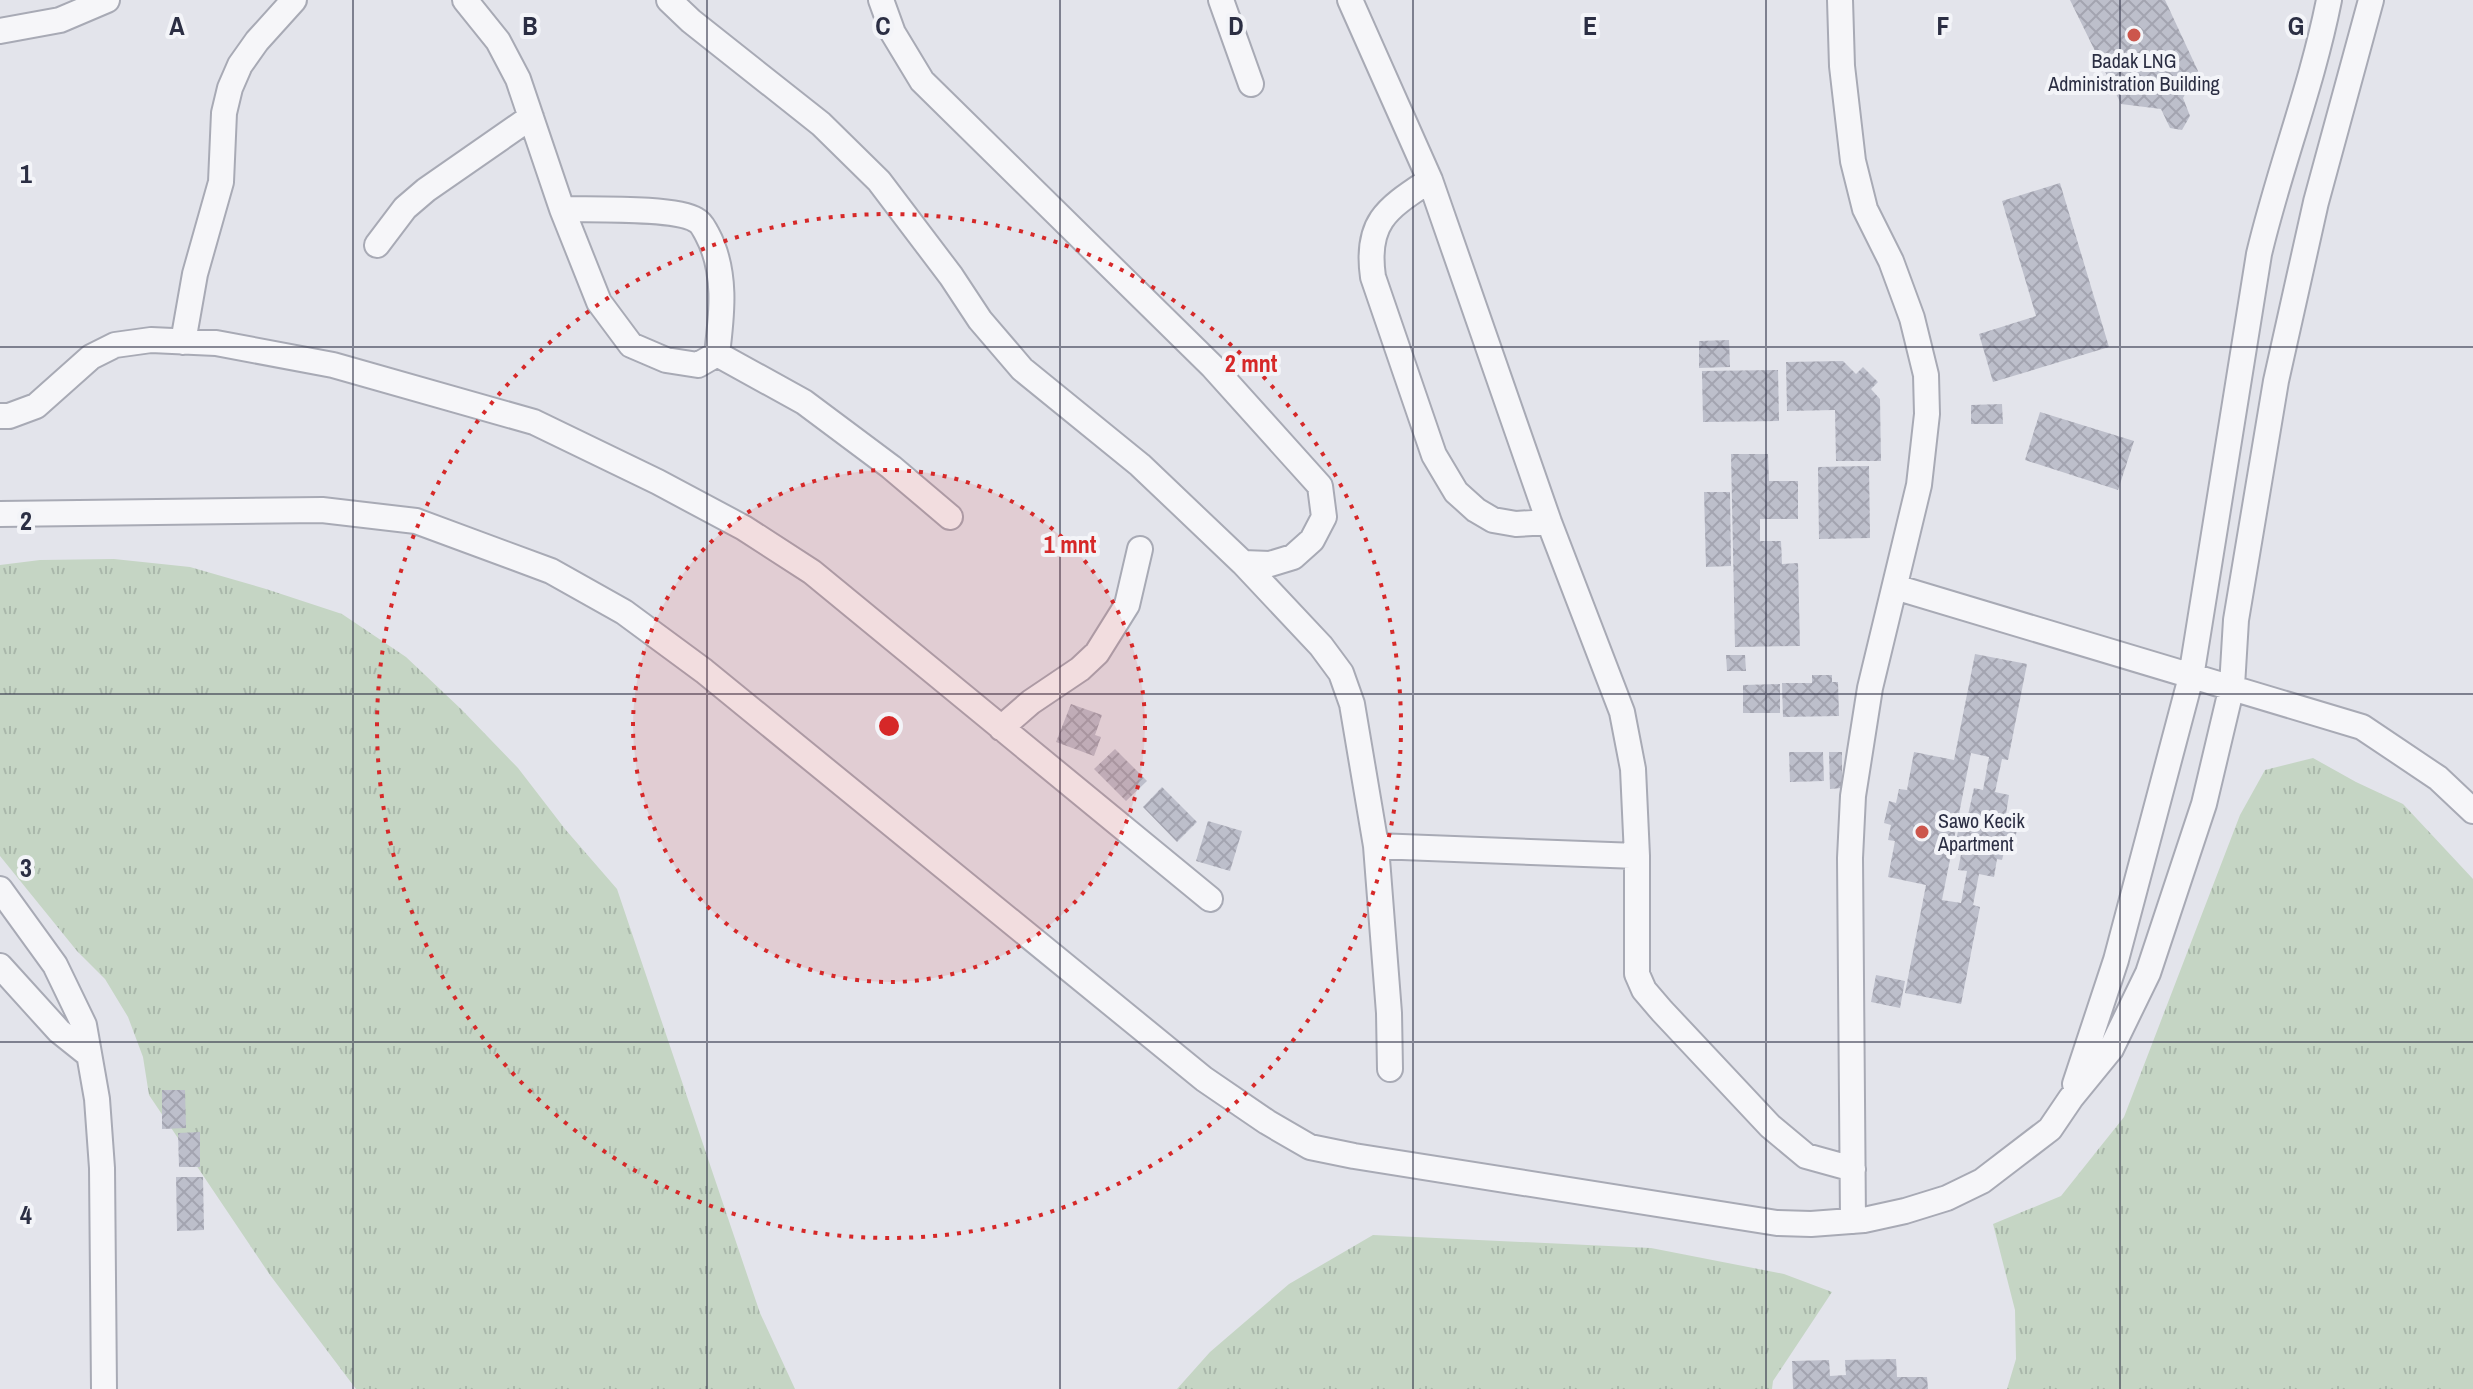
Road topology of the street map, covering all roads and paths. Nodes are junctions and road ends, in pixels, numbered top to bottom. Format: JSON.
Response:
{"nodes":[{"id":1,"x":107,"y":0,"type":"edge"},
{"id":2,"x":294,"y":0,"type":"edge"},
{"id":3,"x":465,"y":0,"type":"edge"},
{"id":4,"x":669,"y":0,"type":"edge"},
{"id":5,"x":881,"y":0,"type":"edge"},
{"id":6,"x":1221,"y":0,"type":"edge"},
{"id":7,"x":1350,"y":0,"type":"edge"},
{"id":8,"x":1840,"y":0,"type":"edge"},
{"id":9,"x":2329,"y":0,"type":"edge"},
{"id":10,"x":2371,"y":0,"type":"edge"},
{"id":11,"x":2323,"y":30,"type":"junction"},
{"id":12,"x":0,"y":31,"type":"edge"},
{"id":13,"x":2360,"y":43,"type":"junction"},
{"id":14,"x":1251,"y":84,"type":"dead end"},
{"id":15,"x":531,"y":117,"type":"junction"},
{"id":16,"x":1430,"y":180,"type":"junction"},
{"id":17,"x":562,"y":209,"type":"junction"},
{"id":18,"x":377,"y":245,"type":"dead end"},
{"id":19,"x":183,"y":342,"type":"junction"},
{"id":20,"x":717,"y":354,"type":"junction"},
{"id":21,"x":0,"y":416,"type":"edge"},
{"id":22,"x":0,"y":514,"type":"edge"},
{"id":23,"x":950,"y":517,"type":"dead end"},
{"id":24,"x":1549,"y":522,"type":"junction"},
{"id":25,"x":1140,"y":549,"type":"dead end"},
{"id":26,"x":1243,"y":563,"type":"junction"},
{"id":27,"x":1895,"y":587,"type":"junction"},
{"id":28,"x":2191,"y":677,"type":"junction"},
{"id":29,"x":2232,"y":686,"type":"junction"},
{"id":30,"x":1001,"y":728,"type":"junction"},
{"id":31,"x":2473,"y":811,"type":"edge"},
{"id":32,"x":1376,"y":846,"type":"junction"},
{"id":33,"x":1637,"y":856,"type":"junction"},
{"id":34,"x":0,"y":889,"type":"edge"},
{"id":35,"x":1210,"y":899,"type":"dead end"},
{"id":36,"x":0,"y":966,"type":"edge"},
{"id":37,"x":89,"y":1055,"type":"junction"},
{"id":38,"x":1390,"y":1069,"type":"dead end"},
{"id":39,"x":2071,"y":1098,"type":"junction"},
{"id":40,"x":1853,"y":1169,"type":"junction"},
{"id":41,"x":1853,"y":1221,"type":"junction"},
{"id":42,"x":104,"y":1389,"type":"edge"}],
"edges":[{"from":1,"to":12,"type":"street"},
{"from":2,"to":19,"type":"street"},
{"from":3,"to":15,"type":"street"},
{"from":4,"to":26,"type":"street"},
{"from":5,"to":26,"type":"street"},
{"from":6,"to":14,"type":"street"},
{"from":7,"to":16,"type":"street"},
{"from":8,"to":27,"type":"street"},
{"from":9,"to":11,"type":"street"},
{"from":10,"to":13,"type":"street"},
{"from":11,"to":13,"type":"street"},
{"from":11,"to":28,"type":"street"},
{"from":13,"to":29,"type":"street"},
{"from":15,"to":17,"type":"street"},
{"from":15,"to":18,"type":"street"},
{"from":16,"to":24,"type":"street"},
{"from":16,"to":24,"type":"street"},
{"from":17,"to":20,"type":"street"},
{"from":17,"to":20,"type":"street"},
{"from":19,"to":21,"type":"street"},
{"from":19,"to":30,"type":"street"},
{"from":20,"to":23,"type":"street"},
{"from":22,"to":41,"type":"street"},
{"from":24,"to":33,"type":"street"},
{"from":25,"to":30,"type":"street"},
{"from":26,"to":32,"type":"street"},
{"from":27,"to":28,"type":"street"},
{"from":27,"to":40,"type":"street"},
{"from":28,"to":29,"type":"street"},
{"from":28,"to":39,"type":"street"},
{"from":29,"to":31,"type":"street"},
{"from":29,"to":39,"type":"street"},
{"from":30,"to":35,"type":"street"},
{"from":32,"to":33,"type":"street"},
{"from":32,"to":38,"type":"street"},
{"from":33,"to":40,"type":"street"},
{"from":34,"to":37,"type":"street"},
{"from":36,"to":37,"type":"street"},
{"from":37,"to":42,"type":"street"},
{"from":39,"to":41,"type":"street"},
{"from":40,"to":41,"type":"street"}]}
